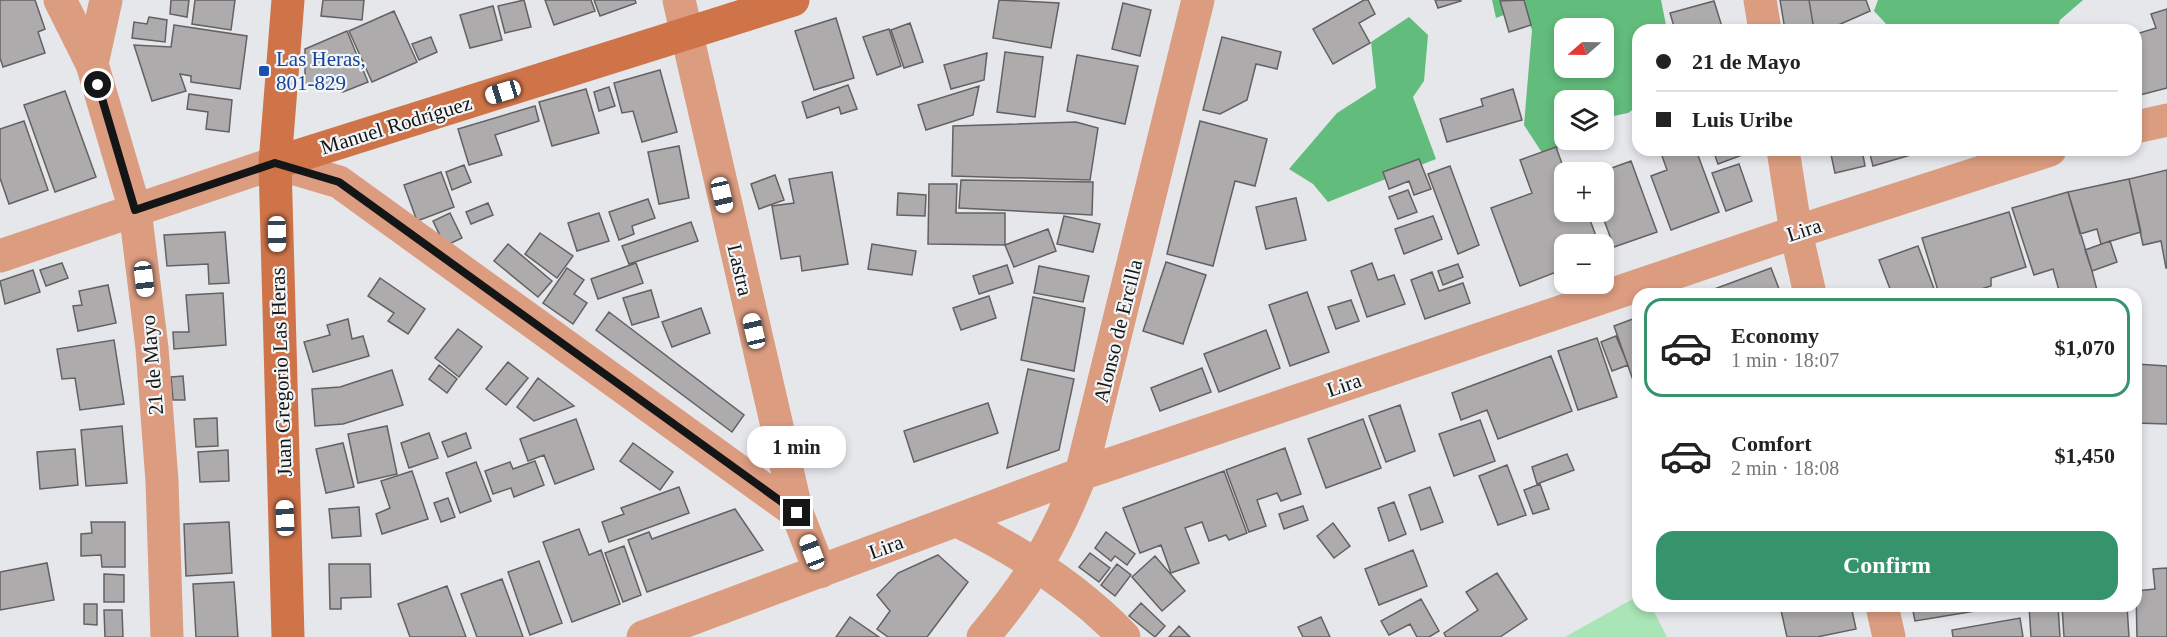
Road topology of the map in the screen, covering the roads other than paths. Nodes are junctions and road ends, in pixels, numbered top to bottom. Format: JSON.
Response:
{"nodes":[{"id":1,"x":60,"y":0,"type":"edge"},
{"id":2,"x":106,"y":0,"type":"edge"},
{"id":3,"x":288,"y":0,"type":"edge"},
{"id":4,"x":679,"y":0,"type":"edge"},
{"id":5,"x":794,"y":0,"type":"edge"},
{"id":6,"x":1198,"y":0,"type":"edge"},
{"id":7,"x":1760,"y":0,"type":"edge"},
{"id":8,"x":1764,"y":24,"type":"edge"},
{"id":9,"x":685,"y":36,"type":"junction"},
{"id":10,"x":92,"y":64,"type":"junction"},
{"id":11,"x":2167,"y":120,"type":"edge"},
{"id":12,"x":2142,"y":126,"type":"edge"},
{"id":13,"x":1784,"y":156,"type":"edge"},
{"id":14,"x":2031,"y":156,"type":"edge"},
{"id":15,"x":275,"y":163,"type":"junction"},
{"id":16,"x":135,"y":210,"type":"junction"},
{"id":17,"x":1796,"y":232,"type":"junction"},
{"id":18,"x":0,"y":256,"type":"edge"},
{"id":19,"x":1809,"y":288,"type":"edge"},
{"id":20,"x":1081,"y":474,"type":"junction"},
{"id":21,"x":797,"y":513,"type":"junction"},
{"id":22,"x":957,"y":520,"type":"junction"},
{"id":23,"x":1038,"y":566,"type":"junction"},
{"id":24,"x":820,"y":572,"type":"junction"},
{"id":25,"x":1883,"y":612,"type":"edge"},
{"id":26,"x":167,"y":637,"type":"edge"},
{"id":27,"x":288,"y":637,"type":"edge"},
{"id":28,"x":644,"y":637,"type":"edge"},
{"id":29,"x":983,"y":637,"type":"edge"},
{"id":30,"x":1124,"y":637,"type":"edge"},
{"id":31,"x":1889,"y":637,"type":"edge"}],
"edges":[{"from":1,"to":10,"type":"street","name":"21 de Mayo"},
{"from":2,"to":10,"type":"street","name":"21 de Mayo"},
{"from":3,"to":15,"type":"main road","name":"Juan Gregorio Las Heras"},
{"from":4,"to":9,"type":"street","name":"Lastra"},
{"from":5,"to":9,"type":"main road","name":"Manuel Rodríguez"},
{"from":6,"to":20,"type":"street","name":"Alonso de Ercilla"},
{"from":7,"to":8,"type":"street"},
{"from":9,"to":15,"type":"main road","name":"Manuel Rodríguez"},
{"from":9,"to":21,"type":"street","name":"Lastra"},
{"from":10,"to":16,"type":"street","name":"21 de Mayo"},
{"from":11,"to":12,"type":"street"},
{"from":13,"to":17,"type":"street"},
{"from":14,"to":17,"type":"street","name":"Lira"},
{"from":15,"to":16,"type":"street","name":"Manuel Rodríguez"},
{"from":15,"to":21,"type":"street"},
{"from":15,"to":27,"type":"main road","name":"Juan Gregorio Las Heras"},
{"from":16,"to":18,"type":"street","name":"Manuel Rodríguez"},
{"from":16,"to":26,"type":"street","name":"21 de Mayo"},
{"from":17,"to":19,"type":"street"},
{"from":17,"to":20,"type":"street","name":"Lira"},
{"from":20,"to":22,"type":"street","name":"Lira"},
{"from":20,"to":23,"type":"street","name":"Alonso de Ercilla"},
{"from":21,"to":24,"type":"street","name":"Lastra"},
{"from":22,"to":23,"type":"street"},
{"from":22,"to":24,"type":"street","name":"Lira"},
{"from":23,"to":29,"type":"street","name":"Alonso de Ercilla"},
{"from":23,"to":30,"type":"street"},
{"from":24,"to":28,"type":"street","name":"Lira"},
{"from":25,"to":31,"type":"street"}]}
